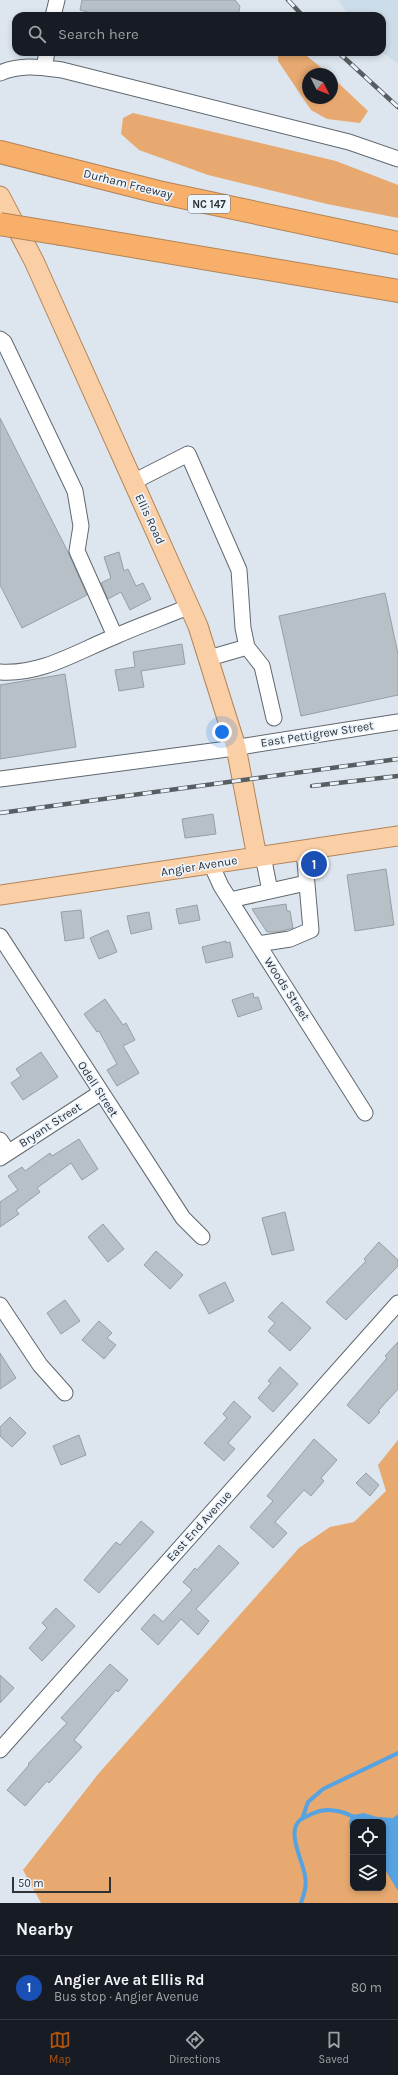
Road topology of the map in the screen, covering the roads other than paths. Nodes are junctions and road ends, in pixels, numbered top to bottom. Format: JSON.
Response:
{"nodes":[{"id":1,"x":56,"y":0,"type":"edge"},
{"id":2,"x":54,"y":12,"type":"edge"},
{"id":3,"x":46,"y":56,"type":"edge"},
{"id":4,"x":44,"y":68,"type":"junction"},
{"id":5,"x":0,"y":72,"type":"edge"},
{"id":6,"x":0,"y":152,"type":"edge"},
{"id":7,"x":398,"y":158,"type":"edge"},
{"id":8,"x":0,"y":196,"type":"edge"},
{"id":9,"x":0,"y":224,"type":"edge"},
{"id":10,"x":398,"y":243,"type":"edge"},
{"id":11,"x":398,"y":292,"type":"edge"},
{"id":12,"x":0,"y":340,"type":"edge"},
{"id":13,"x":133,"y":482,"type":"junction"},
{"id":14,"x":190,"y":606,"type":"junction"},
{"id":15,"x":115,"y":636,"type":"junction"},
{"id":16,"x":247,"y":647,"type":"junction"},
{"id":17,"x":209,"y":658,"type":"junction"},
{"id":18,"x":0,"y":672,"type":"edge"},
{"id":19,"x":274,"y":718,"type":"dead end"},
{"id":20,"x":398,"y":722,"type":"edge"},
{"id":21,"x":236,"y":747,"type":"junction"},
{"id":22,"x":0,"y":779,"type":"edge"},
{"id":23,"x":398,"y":836,"type":"edge"},
{"id":24,"x":304,"y":850,"type":"junction"},
{"id":25,"x":260,"y":856,"type":"junction"},
{"id":26,"x":210,"y":864,"type":"junction"},
{"id":27,"x":306,"y":883,"type":"junction"},
{"id":28,"x":270,"y":891,"type":"junction"},
{"id":29,"x":0,"y":895,"type":"edge"},
{"id":30,"x":230,"y":900,"type":"junction"},
{"id":31,"x":0,"y":936,"type":"edge"},
{"id":32,"x":258,"y":944,"type":"junction"},
{"id":33,"x":100,"y":1093,"type":"junction"},
{"id":34,"x":366,"y":1113,"type":"dead end"},
{"id":35,"x":3,"y":1150,"type":"edge"},
{"id":36,"x":202,"y":1237,"type":"dead end"},
{"id":37,"x":398,"y":1302,"type":"edge"},
{"id":38,"x":0,"y":1305,"type":"edge"},
{"id":39,"x":64,"y":1393,"type":"dead end"},
{"id":40,"x":0,"y":1750,"type":"edge"}],
"edges":[{"from":1,"to":2,"type":"street"},
{"from":3,"to":4,"type":"street"},
{"from":4,"to":5,"type":"street"},
{"from":4,"to":7,"type":"street"},
{"from":6,"to":10,"type":"highway","name":"Durham Freeway","number":"NC 147"},
{"from":8,"to":13,"type":"main road","name":"Ellis Road"},
{"from":9,"to":11,"type":"highway","bridge":true},
{"from":12,"to":15,"type":"street"},
{"from":13,"to":14,"type":"main road","name":"Ellis Road"},
{"from":13,"to":16,"type":"street"},
{"from":14,"to":15,"type":"street"},
{"from":14,"to":17,"type":"main road","name":"Ellis Road"},
{"from":15,"to":18,"type":"street"},
{"from":16,"to":17,"type":"street"},
{"from":16,"to":19,"type":"street"},
{"from":17,"to":21,"type":"main road","name":"Ellis Road"},
{"from":20,"to":21,"type":"street","name":"East Pettigrew Street"},
{"from":21,"to":22,"type":"street","name":"East Pettigrew Street"},
{"from":21,"to":25,"type":"main road","name":"Ellis Road"},
{"from":23,"to":24,"type":"main road","name":"Angier Avenue"},
{"from":24,"to":25,"type":"main road","name":"Angier Avenue"},
{"from":24,"to":27,"type":"street"},
{"from":25,"to":26,"type":"main road","name":"Angier Avenue"},
{"from":25,"to":28,"type":"street"},
{"from":26,"to":29,"type":"main road","name":"Angier Avenue"},
{"from":26,"to":30,"type":"street","name":"Woods Street"},
{"from":27,"to":28,"type":"street"},
{"from":27,"to":32,"type":"street"},
{"from":28,"to":30,"type":"street"},
{"from":30,"to":32,"type":"street","name":"Woods Street"},
{"from":31,"to":33,"type":"street","name":"Odell Street"},
{"from":32,"to":34,"type":"street","name":"Woods Street"},
{"from":33,"to":35,"type":"street","name":"Bryant Street"},
{"from":33,"to":36,"type":"street","name":"Odell Street"},
{"from":37,"to":40,"type":"street","name":"East End Avenue"},
{"from":38,"to":39,"type":"street"}]}
